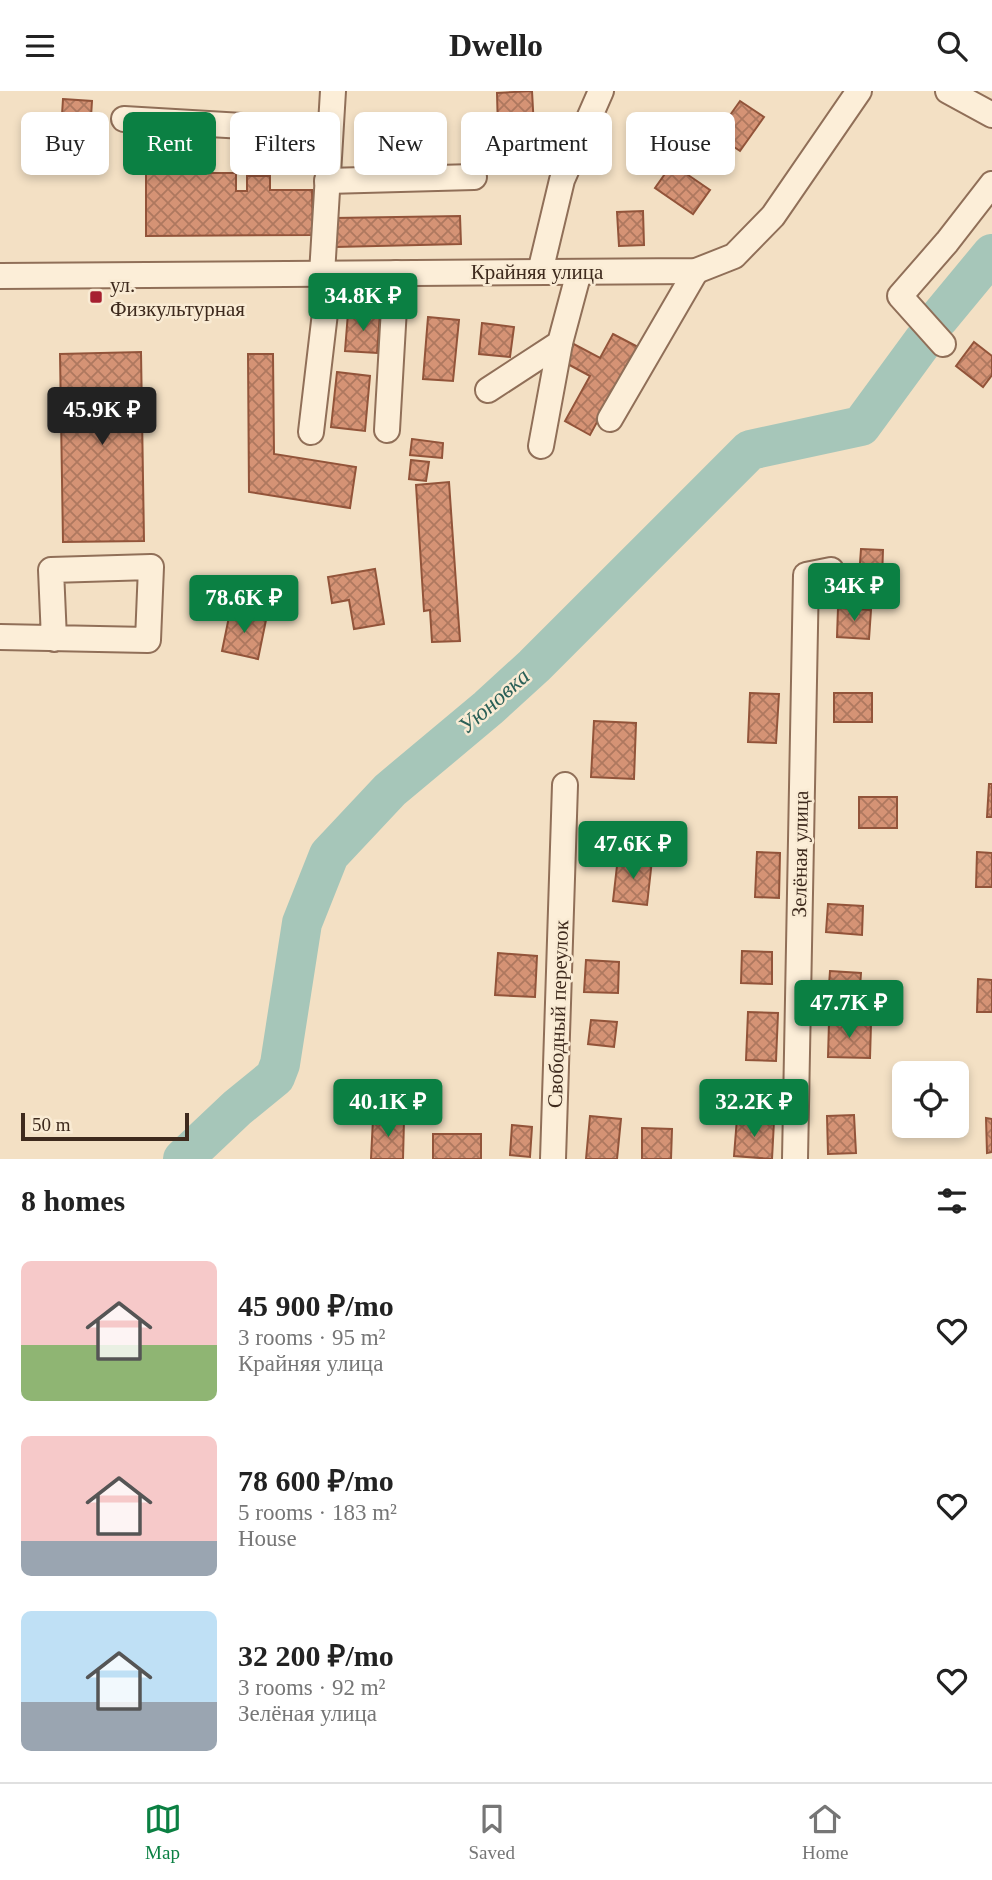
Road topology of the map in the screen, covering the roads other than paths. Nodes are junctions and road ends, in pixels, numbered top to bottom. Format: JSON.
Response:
{"nodes":[{"id":1,"x":333,"y":91,"type":"edge"},
{"id":2,"x":601,"y":91,"type":"edge"},
{"id":3,"x":859,"y":91,"type":"edge"},
{"id":4,"x":948,"y":91,"type":"edge"},
{"id":5,"x":332,"y":112,"type":"edge"},
{"id":6,"x":992,"y":115,"type":"edge"},
{"id":7,"x":327,"y":175,"type":"edge"},
{"id":8,"x":474,"y":177,"type":"dead end"},
{"id":9,"x":327,"y":181,"type":"junction"},
{"id":10,"x":992,"y":184,"type":"edge"},
{"id":11,"x":696,"y":271,"type":"junction"},
{"id":12,"x":540,"y":272,"type":"junction"},
{"id":13,"x":579,"y":272,"type":"junction"},
{"id":14,"x":396,"y":273,"type":"junction"},
{"id":15,"x":322,"y":274,"type":"junction"},
{"id":16,"x":0,"y":276,"type":"edge"},
{"id":17,"x":560,"y":342,"type":"junction"},
{"id":18,"x":943,"y":344,"type":"dead end"},
{"id":19,"x":488,"y":390,"type":"dead end"},
{"id":20,"x":610,"y":419,"type":"dead end"},
{"id":21,"x":387,"y":430,"type":"dead end"},
{"id":22,"x":311,"y":432,"type":"dead end"},
{"id":23,"x":541,"y":446,"type":"dead end"},
{"id":24,"x":831,"y":571,"type":"dead end"},
{"id":25,"x":0,"y":638,"type":"edge"},
{"id":26,"x":54,"y":639,"type":"junction"},
{"id":27,"x":565,"y":785,"type":"dead end"},
{"id":28,"x":553,"y":1159,"type":"edge"},
{"id":29,"x":795,"y":1159,"type":"edge"}],
"edges":[{"from":1,"to":5,"type":"street"},
{"from":2,"to":12,"type":"street"},
{"from":3,"to":11,"type":"street"},
{"from":4,"to":6,"type":"street"},
{"from":7,"to":9,"type":"street"},
{"from":8,"to":9,"type":"street"},
{"from":9,"to":15,"type":"street"},
{"from":10,"to":18,"type":"street"},
{"from":11,"to":13,"type":"street","name":"Крайняя улица"},
{"from":11,"to":20,"type":"street"},
{"from":12,"to":13,"type":"street","name":"Крайняя улица"},
{"from":12,"to":14,"type":"street","name":"Крайняя улица"},
{"from":13,"to":17,"type":"street"},
{"from":14,"to":15,"type":"street","name":"Крайняя улица"},
{"from":14,"to":21,"type":"street"},
{"from":15,"to":16,"type":"street","name":"Крайняя улица"},
{"from":15,"to":22,"type":"street"},
{"from":17,"to":19,"type":"street"},
{"from":17,"to":23,"type":"street"},
{"from":24,"to":29,"type":"street","name":"Зелёная улица"},
{"from":25,"to":26,"type":"street"},
{"from":26,"to":26,"type":"street"},
{"from":27,"to":28,"type":"street","name":"Свободный переулок"}]}
